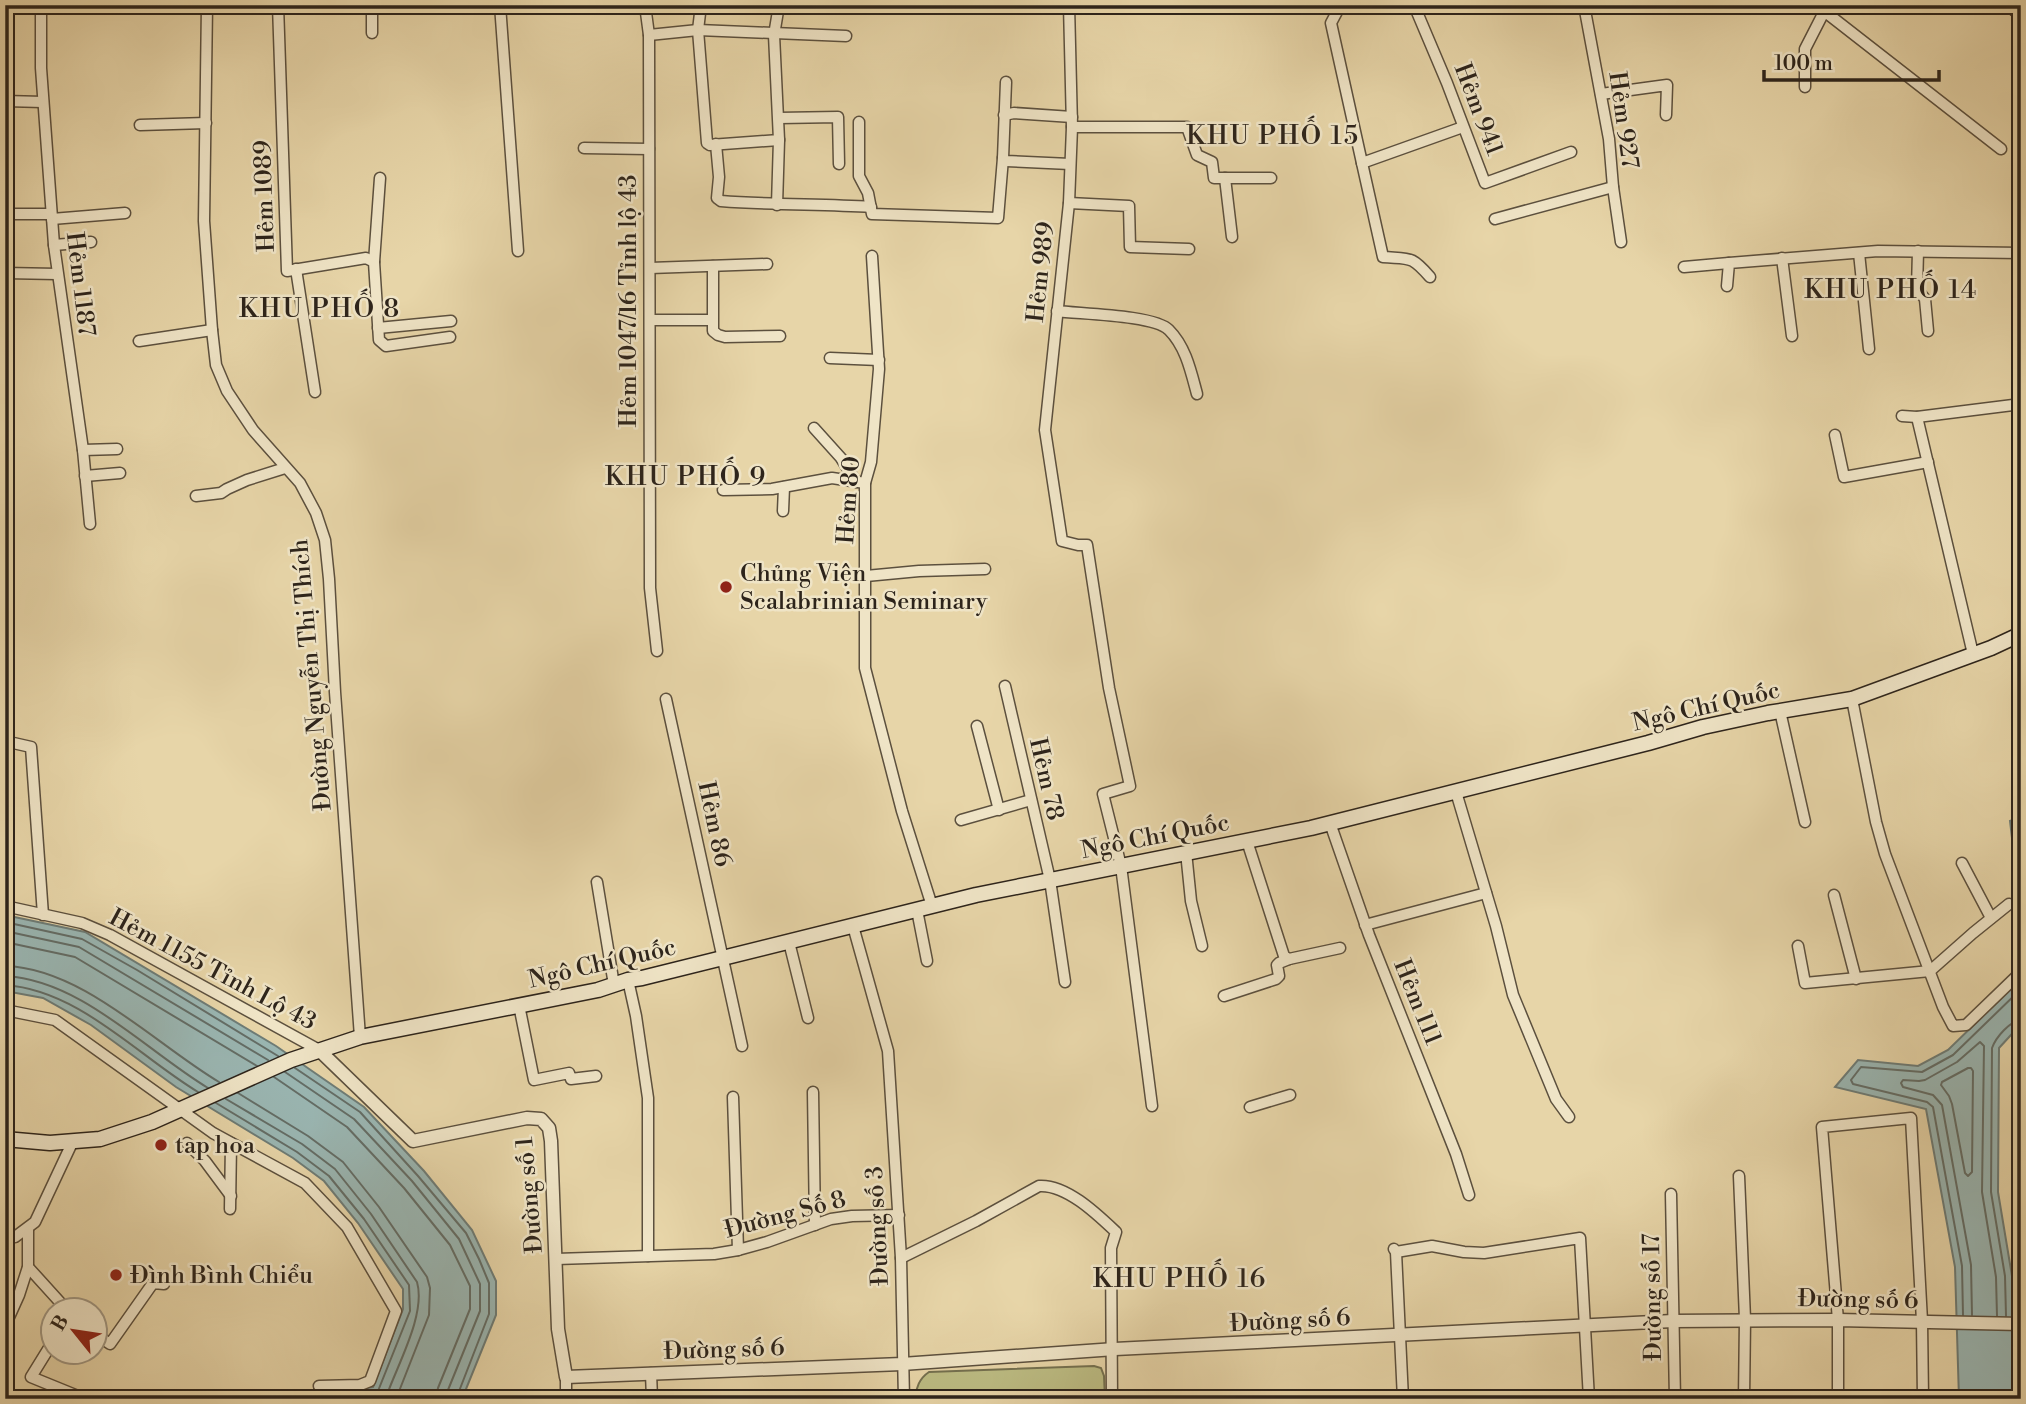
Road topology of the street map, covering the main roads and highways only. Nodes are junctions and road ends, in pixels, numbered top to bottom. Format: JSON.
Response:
{"nodes":[{"id":1,"x":2010,"y":5,"type":"edge"},
{"id":2,"x":2021,"y":13,"type":"edge"},
{"id":3,"x":2021,"y":634,"type":"edge"},
{"id":4,"x":5,"y":1139,"type":"edge"}],
"edges":[{"from":1,"to":2,"type":"main road"},
{"from":3,"to":4,"type":"main road","name":"Ngô Chí Quốc"}]}
